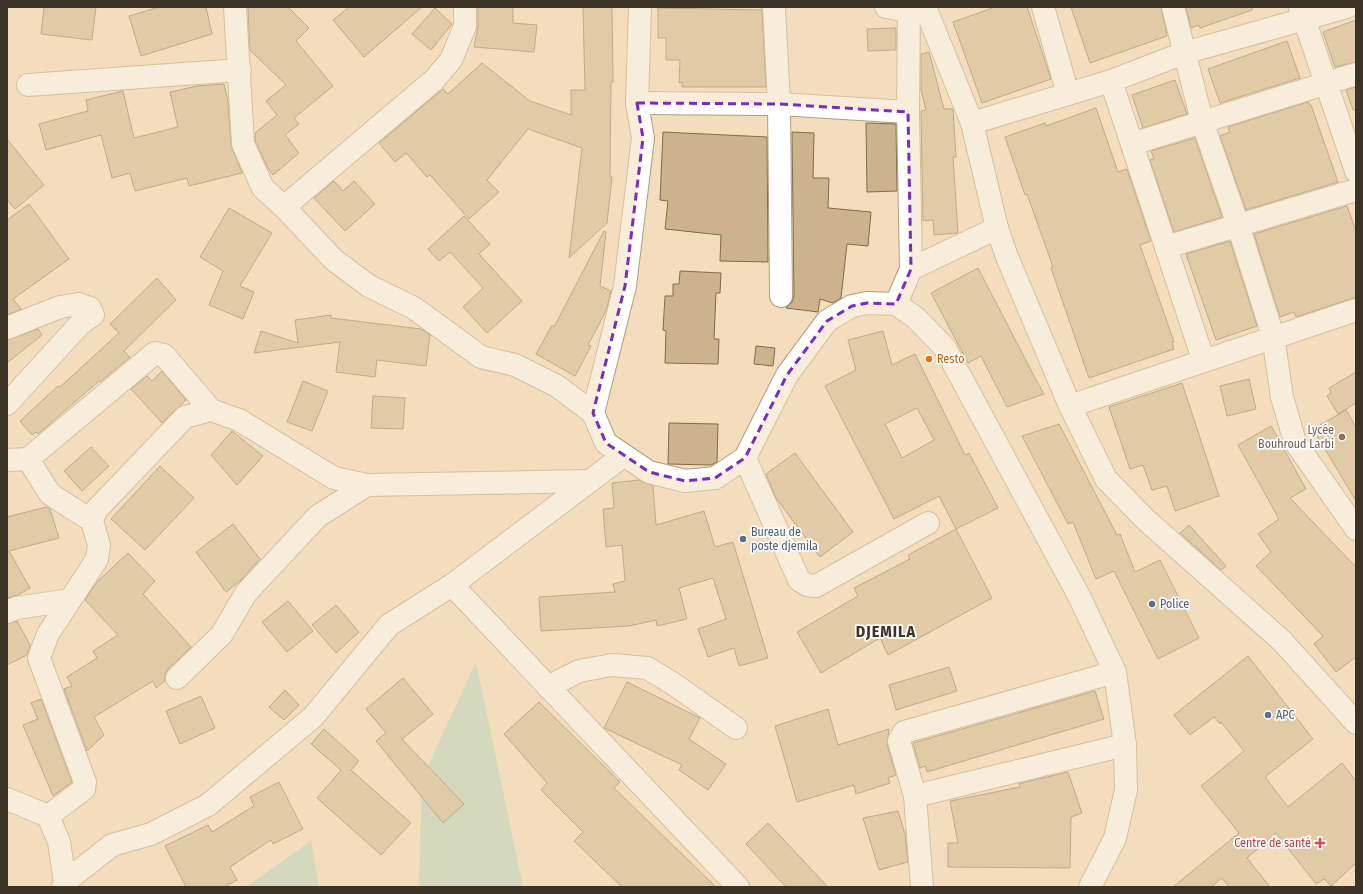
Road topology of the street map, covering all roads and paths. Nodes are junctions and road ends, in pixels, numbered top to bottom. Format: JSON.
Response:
{"nodes":[{"id":1,"x":235,"y":7,"type":"edge"},
{"id":2,"x":465,"y":7,"type":"edge"},
{"id":3,"x":640,"y":7,"type":"edge"},
{"id":4,"x":774,"y":7,"type":"edge"},
{"id":5,"x":886,"y":7,"type":"edge"},
{"id":6,"x":1043,"y":7,"type":"edge"},
{"id":7,"x":1173,"y":7,"type":"edge"},
{"id":8,"x":1347,"y":7,"type":"edge"},
{"id":9,"x":915,"y":8,"type":"edge"},
{"id":10,"x":1302,"y":14,"type":"edge"},
{"id":11,"x":1184,"y":53,"type":"junction"},
{"id":12,"x":240,"y":70,"type":"junction"},
{"id":13,"x":1356,"y":74,"type":"edge"},
{"id":14,"x":1111,"y":80,"type":"junction"},
{"id":15,"x":1326,"y":83,"type":"junction"},
{"id":16,"x":28,"y":85,"type":"dead end"},
{"id":17,"x":1068,"y":94,"type":"junction"},
{"id":18,"x":637,"y":103,"type":"junction"},
{"id":19,"x":779,"y":104,"type":"junction"},
{"id":20,"x":908,"y":112,"type":"junction"},
{"id":21,"x":1202,"y":121,"type":"junction"},
{"id":22,"x":972,"y":124,"type":"junction"},
{"id":23,"x":1132,"y":144,"type":"junction"},
{"id":24,"x":1356,"y":171,"type":"edge"},
{"id":25,"x":1356,"y":190,"type":"edge"},
{"id":26,"x":284,"y":207,"type":"junction"},
{"id":27,"x":1238,"y":224,"type":"junction"},
{"id":28,"x":997,"y":228,"type":"junction"},
{"id":29,"x":1166,"y":247,"type":"junction"},
{"id":30,"x":911,"y":269,"type":"junction"},
{"id":31,"x":781,"y":296,"type":"dead end"},
{"id":32,"x":896,"y":304,"type":"junction"},
{"id":33,"x":1356,"y":310,"type":"edge"},
{"id":34,"x":7,"y":328,"type":"edge"},
{"id":35,"x":1272,"y":336,"type":"junction"},
{"id":36,"x":1203,"y":359,"type":"junction"},
{"id":37,"x":7,"y":404,"type":"edge"},
{"id":38,"x":1070,"y":406,"type":"junction"},
{"id":39,"x":211,"y":410,"type":"junction"},
{"id":40,"x":593,"y":413,"type":"junction"},
{"id":41,"x":623,"y":456,"type":"junction"},
{"id":42,"x":745,"y":458,"type":"junction"},
{"id":43,"x":17,"y":460,"type":"edge"},
{"id":44,"x":589,"y":481,"type":"junction"},
{"id":45,"x":367,"y":485,"type":"junction"},
{"id":46,"x":92,"y":521,"type":"junction"},
{"id":47,"x":928,"y":523,"type":"dead end"},
{"id":48,"x":1356,"y":529,"type":"edge"},
{"id":49,"x":452,"y":585,"type":"junction"},
{"id":50,"x":70,"y":600,"type":"junction"},
{"id":51,"x":7,"y":612,"type":"edge"},
{"id":52,"x":1115,"y":672,"type":"junction"},
{"id":53,"x":177,"y":678,"type":"dead end"},
{"id":54,"x":548,"y":687,"type":"junction"},
{"id":55,"x":1356,"y":723,"type":"edge"},
{"id":56,"x":736,"y":728,"type":"dead end"},
{"id":57,"x":1125,"y":745,"type":"junction"},
{"id":58,"x":915,"y":796,"type":"junction"},
{"id":59,"x":7,"y":799,"type":"edge"},
{"id":60,"x":48,"y":816,"type":"junction"},
{"id":61,"x":64,"y":884,"type":"edge"},
{"id":62,"x":738,"y":887,"type":"edge"},
{"id":63,"x":922,"y":887,"type":"edge"},
{"id":64,"x":1090,"y":887,"type":"edge"}],
"edges":[{"from":1,"to":12,"type":"street"},
{"from":2,"to":26,"type":"street"},
{"from":3,"to":18,"type":"street"},
{"from":4,"to":19,"type":"street"},
{"from":5,"to":9,"type":"street"},
{"from":6,"to":17,"type":"street"},
{"from":7,"to":11,"type":"street"},
{"from":8,"to":10,"type":"street"},
{"from":9,"to":20,"type":"street"},
{"from":9,"to":22,"type":"street"},
{"from":10,"to":11,"type":"street"},
{"from":10,"to":15,"type":"street"},
{"from":11,"to":14,"type":"street"},
{"from":11,"to":21,"type":"street"},
{"from":12,"to":16,"type":"street"},
{"from":12,"to":26,"type":"street"},
{"from":13,"to":15,"type":"street"},
{"from":14,"to":17,"type":"street"},
{"from":14,"to":23,"type":"street"},
{"from":15,"to":21,"type":"street"},
{"from":15,"to":24,"type":"street"},
{"from":17,"to":22,"type":"street"},
{"from":18,"to":19,"type":"street"},
{"from":18,"to":40,"type":"street"},
{"from":19,"to":20,"type":"street"},
{"from":19,"to":31,"type":"street"},
{"from":20,"to":30,"type":"street"},
{"from":21,"to":23,"type":"street"},
{"from":21,"to":27,"type":"street"},
{"from":22,"to":28,"type":"street"},
{"from":23,"to":29,"type":"street"},
{"from":25,"to":27,"type":"street"},
{"from":26,"to":40,"type":"street"},
{"from":27,"to":29,"type":"street"},
{"from":27,"to":35,"type":"street"},
{"from":28,"to":30,"type":"street"},
{"from":28,"to":38,"type":"street"},
{"from":29,"to":36,"type":"street"},
{"from":30,"to":32,"type":"street"},
{"from":32,"to":42,"type":"street"},
{"from":32,"to":52,"type":"street"},
{"from":33,"to":35,"type":"street"},
{"from":34,"to":37,"type":"street"},
{"from":35,"to":36,"type":"street"},
{"from":35,"to":48,"type":"street"},
{"from":36,"to":38,"type":"street"},
{"from":38,"to":55,"type":"street"},
{"from":39,"to":43,"type":"street"},
{"from":39,"to":45,"type":"street"},
{"from":39,"to":46,"type":"street"},
{"from":40,"to":41,"type":"street"},
{"from":41,"to":42,"type":"street"},
{"from":41,"to":44,"type":"street"},
{"from":42,"to":47,"type":"street"},
{"from":43,"to":46,"type":"street"},
{"from":44,"to":45,"type":"street"},
{"from":44,"to":49,"type":"street"},
{"from":45,"to":53,"type":"street"},
{"from":46,"to":50,"type":"street"},
{"from":49,"to":54,"type":"street"},
{"from":49,"to":61,"type":"street"},
{"from":50,"to":51,"type":"street"},
{"from":50,"to":60,"type":"street"},
{"from":52,"to":57,"type":"street"},
{"from":52,"to":58,"type":"street"},
{"from":54,"to":56,"type":"street"},
{"from":54,"to":62,"type":"street"},
{"from":57,"to":58,"type":"street"},
{"from":57,"to":64,"type":"street"},
{"from":58,"to":63,"type":"street"},
{"from":59,"to":60,"type":"street"},
{"from":60,"to":61,"type":"street"}]}
